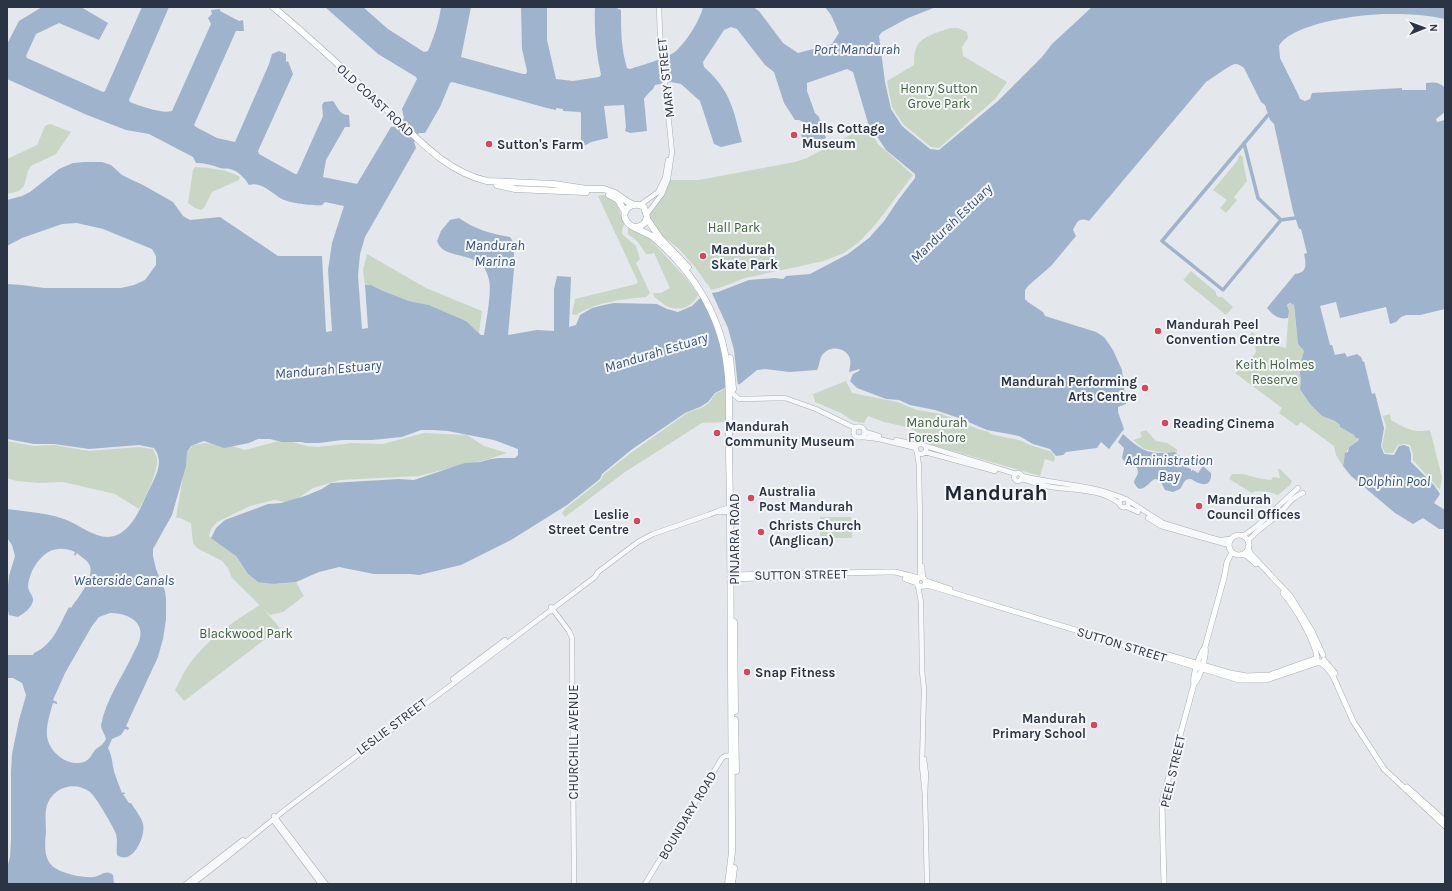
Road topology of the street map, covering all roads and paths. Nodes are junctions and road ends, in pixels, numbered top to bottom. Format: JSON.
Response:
{"nodes":[{"id":1,"x":273,"y":7,"type":"edge"},
{"id":2,"x":658,"y":7,"type":"edge"},
{"id":3,"x":671,"y":148,"type":"junction"},
{"id":4,"x":487,"y":181,"type":"junction"},
{"id":5,"x":637,"y":205,"type":"junction"},
{"id":6,"x":625,"y":212,"type":"junction"},
{"id":7,"x":647,"y":216,"type":"junction"},
{"id":8,"x":635,"y":227,"type":"junction"},
{"id":9,"x":701,"y":289,"type":"junction"},
{"id":10,"x":731,"y":391,"type":"junction"},
{"id":11,"x":855,"y":428,"type":"junction"},
{"id":12,"x":865,"y":432,"type":"junction"},
{"id":13,"x":862,"y":437,"type":"junction"},
{"id":14,"x":917,"y":448,"type":"junction"},
{"id":15,"x":924,"y":451,"type":"junction"},
{"id":16,"x":919,"y":466,"type":"junction"},
{"id":17,"x":1022,"y":478,"type":"junction"},
{"id":18,"x":1298,"y":488,"type":"dead end"},
{"id":19,"x":1303,"y":493,"type":"dead end"},
{"id":20,"x":1123,"y":498,"type":"junction"},
{"id":21,"x":1120,"y":504,"type":"junction"},
{"id":22,"x":1128,"y":504,"type":"junction"},
{"id":23,"x":732,"y":510,"type":"junction"},
{"id":24,"x":1242,"y":536,"type":"junction"},
{"id":25,"x":1231,"y":539,"type":"junction"},
{"id":26,"x":1248,"y":541,"type":"junction"},
{"id":27,"x":1229,"y":545,"type":"junction"},
{"id":28,"x":1248,"y":547,"type":"junction"},
{"id":29,"x":1237,"y":554,"type":"junction"},
{"id":30,"x":732,"y":577,"type":"junction"},
{"id":31,"x":921,"y":582,"type":"junction"},
{"id":32,"x":551,"y":607,"type":"junction"},
{"id":33,"x":1320,"y":659,"type":"junction"},
{"id":34,"x":1200,"y":666,"type":"junction"},
{"id":35,"x":733,"y":755,"type":"junction"},
{"id":36,"x":273,"y":818,"type":"junction"},
{"id":37,"x":1445,"y":821,"type":"edge"},
{"id":38,"x":1445,"y":826,"type":"edge"},
{"id":39,"x":186,"y":884,"type":"edge"},
{"id":40,"x":192,"y":884,"type":"edge"},
{"id":41,"x":321,"y":884,"type":"edge"},
{"id":42,"x":326,"y":884,"type":"edge"},
{"id":43,"x":574,"y":884,"type":"edge"},
{"id":44,"x":645,"y":884,"type":"edge"},
{"id":45,"x":728,"y":884,"type":"edge"},
{"id":46,"x":732,"y":884,"type":"edge"},
{"id":47,"x":927,"y":884,"type":"edge"},
{"id":48,"x":1164,"y":884,"type":"edge"}],
"edges":[{"from":1,"to":4,"type":"main road","name":"OLD COAST ROAD"},
{"from":2,"to":3,"type":"street","name":"MARY STREET"},
{"from":3,"to":5,"type":"street","name":"MARY STREET"},
{"from":3,"to":7,"type":"street","name":"MARY STREET"},
{"from":4,"to":5,"type":"main road","name":"OLD COAST ROAD"},
{"from":4,"to":6,"type":"main road","name":"OLD COAST ROAD"},
{"from":5,"to":6,"type":"main road"},
{"from":5,"to":7,"type":"main road"},
{"from":6,"to":8,"type":"main road"},
{"from":7,"to":8,"type":"main road"},
{"from":7,"to":9,"type":"main road","name":"PINJARRA ROAD"},
{"from":8,"to":9,"type":"main road","name":"PINJARRA ROAD"},
{"from":9,"to":10,"type":"main road","name":"PINJARRA ROAD"},
{"from":10,"to":11,"type":"street"},
{"from":10,"to":23,"type":"main road","name":"PINJARRA ROAD"},
{"from":11,"to":12,"type":"street"},
{"from":11,"to":13,"type":"street"},
{"from":12,"to":13,"type":"street"},
{"from":12,"to":14,"type":"street"},
{"from":13,"to":14,"type":"street"},
{"from":14,"to":15,"type":"street"},
{"from":14,"to":15,"type":"street"},
{"from":14,"to":16,"type":"street"},
{"from":15,"to":16,"type":"street"},
{"from":15,"to":17,"type":"street"},
{"from":16,"to":31,"type":"street"},
{"from":17,"to":20,"type":"street"},
{"from":17,"to":21,"type":"street"},
{"from":18,"to":24,"type":"street"},
{"from":19,"to":26,"type":"street"},
{"from":20,"to":21,"type":"street"},
{"from":20,"to":22,"type":"street"},
{"from":21,"to":22,"type":"street"},
{"from":22,"to":25,"type":"street"},
{"from":22,"to":27,"type":"street"},
{"from":23,"to":30,"type":"main road","name":"PINJARRA ROAD"},
{"from":23,"to":32,"type":"street","name":"LESLIE STREET"},
{"from":24,"to":25,"type":"main road"},
{"from":24,"to":26,"type":"main road"},
{"from":25,"to":27,"type":"main road"},
{"from":26,"to":28,"type":"main road"},
{"from":27,"to":29,"type":"main road"},
{"from":28,"to":29,"type":"main road"},
{"from":28,"to":33,"type":"main road"},
{"from":29,"to":33,"type":"main road"},
{"from":29,"to":34,"type":"main road","name":"PEEL STREET"},
{"from":30,"to":31,"type":"main road","name":"SUTTON STREET"},
{"from":30,"to":35,"type":"main road","name":"PINJARRA ROAD"},
{"from":31,"to":34,"type":"main road","name":"SUTTON STREET"},
{"from":31,"to":47,"type":"street"},
{"from":32,"to":36,"type":"street","name":"LESLIE STREET"},
{"from":32,"to":43,"type":"street","name":"CHURCHILL AVENUE"},
{"from":33,"to":34,"type":"main road","name":"SUTTON STREET"},
{"from":33,"to":37,"type":"main road"},
{"from":33,"to":38,"type":"main road"},
{"from":34,"to":48,"type":"main road","name":"PEEL STREET"},
{"from":35,"to":44,"type":"street","name":"BOUNDARY ROAD"},
{"from":35,"to":45,"type":"main road","name":"PINJARRA ROAD"},
{"from":35,"to":46,"type":"main road","name":"PINJARRA ROAD"},
{"from":36,"to":39,"type":"street","name":"LESLIE STREET"},
{"from":36,"to":40,"type":"street","name":"LESLIE STREET"},
{"from":36,"to":41,"type":"street"},
{"from":36,"to":42,"type":"street"}]}
